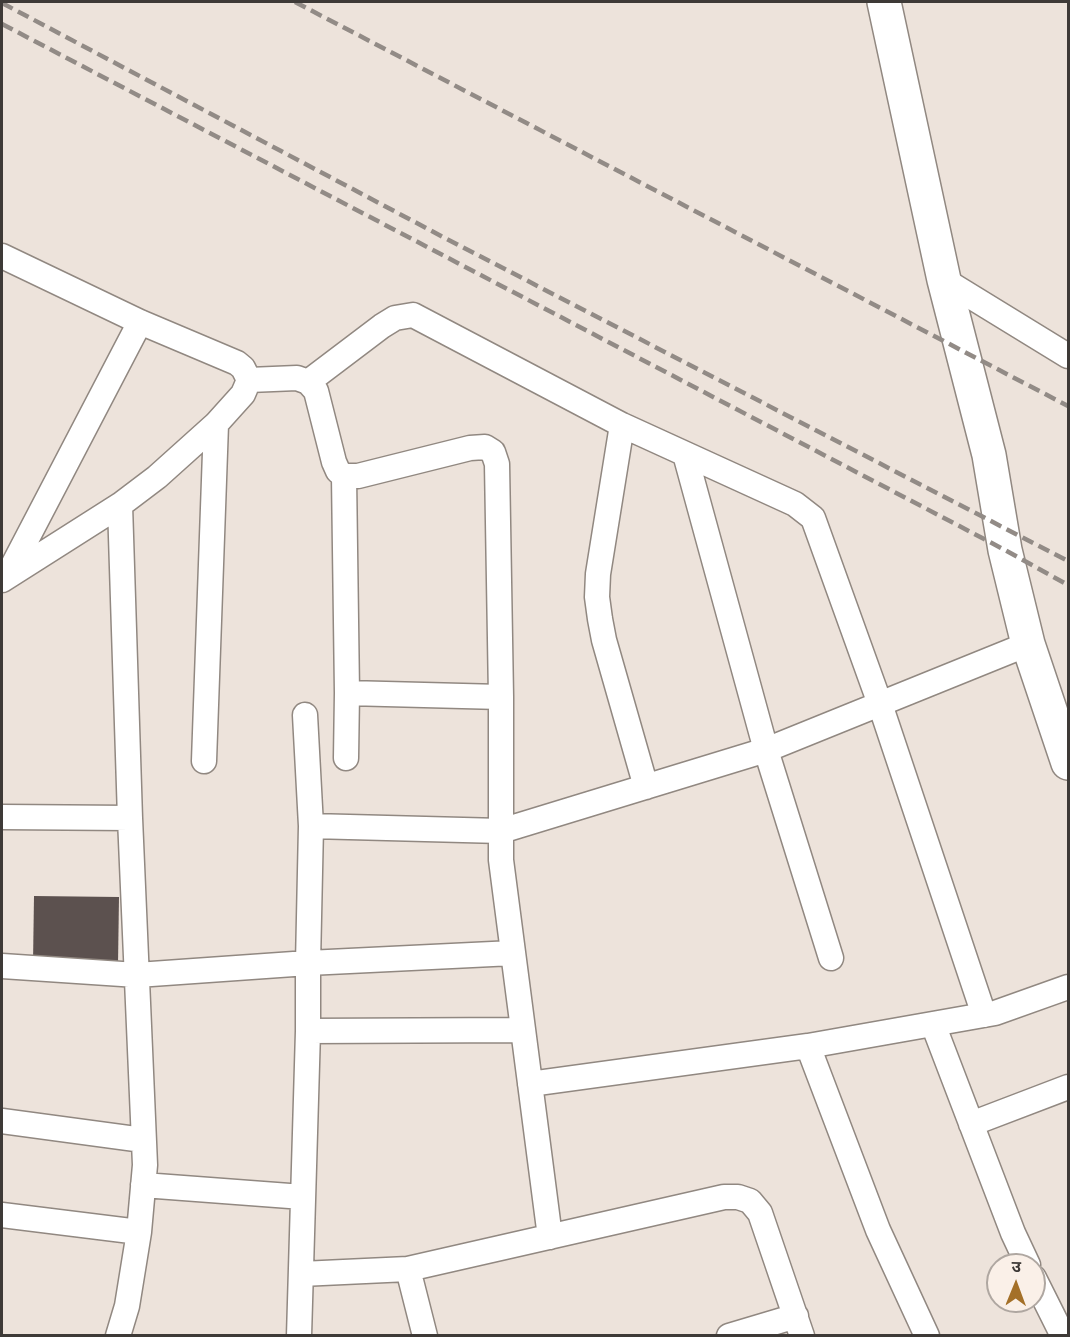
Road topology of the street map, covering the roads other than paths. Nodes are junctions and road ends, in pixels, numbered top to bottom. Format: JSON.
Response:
{"nodes":[{"id":1,"x":884,"y":2,"type":"edge"},
{"id":2,"x":4,"y":262,"type":"edge"},
{"id":3,"x":944,"y":280,"type":"junction"},
{"id":4,"x":140,"y":322,"type":"junction"},
{"id":5,"x":1068,"y":356,"type":"edge"},
{"id":6,"x":249,"y":380,"type":"junction"},
{"id":7,"x":308,"y":382,"type":"junction"},
{"id":8,"x":216,"y":424,"type":"junction"},
{"id":9,"x":622,"y":425,"type":"junction"},
{"id":10,"x":685,"y":454,"type":"junction"},
{"id":11,"x":344,"y":476,"type":"junction"},
{"id":12,"x":120,"y":505,"type":"junction"},
{"id":13,"x":5,"y":578,"type":"edge"},
{"id":14,"x":1028,"y":644,"type":"junction"},
{"id":15,"x":347,"y":693,"type":"junction"},
{"id":16,"x":501,"y":697,"type":"junction"},
{"id":17,"x":880,"y":704,"type":"junction"},
{"id":18,"x":305,"y":715,"type":"dead end"},
{"id":19,"x":766,"y":750,"type":"junction"},
{"id":20,"x":346,"y":758,"type":"dead end"},
{"id":21,"x":204,"y":761,"type":"dead end"},
{"id":22,"x":1068,"y":763,"type":"edge"},
{"id":23,"x":646,"y":787,"type":"junction"},
{"id":24,"x":2,"y":817,"type":"edge"},
{"id":25,"x":130,"y":818,"type":"junction"},
{"id":26,"x":311,"y":826,"type":"junction"},
{"id":27,"x":501,"y":831,"type":"junction"},
{"id":28,"x":513,"y":953,"type":"junction"},
{"id":29,"x":831,"y":958,"type":"dead end"},
{"id":30,"x":308,"y":963,"type":"junction"},
{"id":31,"x":2,"y":966,"type":"edge"},
{"id":32,"x":137,"y":975,"type":"junction"},
{"id":33,"x":1068,"y":987,"type":"edge"},
{"id":34,"x":984,"y":1015,"type":"junction"},
{"id":35,"x":933,"y":1024,"type":"junction"},
{"id":36,"x":523,"y":1030,"type":"junction"},
{"id":37,"x":308,"y":1031,"type":"junction"},
{"id":38,"x":808,"y":1046,"type":"junction"},
{"id":39,"x":530,"y":1084,"type":"junction"},
{"id":40,"x":1068,"y":1088,"type":"edge"},
{"id":41,"x":2,"y":1121,"type":"edge"},
{"id":42,"x":971,"y":1124,"type":"junction"},
{"id":43,"x":143,"y":1140,"type":"junction"},
{"id":44,"x":143,"y":1185,"type":"junction"},
{"id":45,"x":303,"y":1197,"type":"junction"},
{"id":46,"x":2,"y":1215,"type":"edge"},
{"id":47,"x":139,"y":1232,"type":"junction"},
{"id":48,"x":550,"y":1238,"type":"junction"},
{"id":49,"x":1022,"y":1253,"type":"edge"},
{"id":50,"x":408,"y":1269,"type":"junction"},
{"id":51,"x":301,"y":1274,"type":"junction"},
{"id":52,"x":1046,"y":1302,"type":"edge"},
{"id":53,"x":799,"y":1326,"type":"edge"},
{"id":54,"x":118,"y":1335,"type":"edge"},
{"id":55,"x":299,"y":1335,"type":"edge"},
{"id":56,"x":424,"y":1335,"type":"edge"},
{"id":57,"x":729,"y":1335,"type":"edge"},
{"id":58,"x":927,"y":1335,"type":"edge"},
{"id":59,"x":1063,"y":1335,"type":"edge"}],
"edges":[{"from":1,"to":3,"type":"street"},
{"from":2,"to":4,"type":"street"},
{"from":3,"to":5,"type":"street"},
{"from":3,"to":14,"type":"street"},
{"from":4,"to":6,"type":"street"},
{"from":4,"to":13,"type":"street"},
{"from":6,"to":7,"type":"street"},
{"from":6,"to":8,"type":"street"},
{"from":7,"to":9,"type":"street"},
{"from":7,"to":11,"type":"street"},
{"from":8,"to":12,"type":"street"},
{"from":8,"to":21,"type":"street"},
{"from":9,"to":10,"type":"street"},
{"from":9,"to":23,"type":"street"},
{"from":10,"to":17,"type":"street"},
{"from":10,"to":19,"type":"street"},
{"from":11,"to":15,"type":"street"},
{"from":11,"to":16,"type":"street"},
{"from":12,"to":13,"type":"street"},
{"from":12,"to":25,"type":"street"},
{"from":14,"to":17,"type":"street"},
{"from":14,"to":22,"type":"street"},
{"from":15,"to":16,"type":"street"},
{"from":15,"to":20,"type":"street"},
{"from":16,"to":27,"type":"street"},
{"from":17,"to":19,"type":"street"},
{"from":17,"to":34,"type":"street"},
{"from":18,"to":26,"type":"street"},
{"from":19,"to":23,"type":"street"},
{"from":19,"to":29,"type":"street"},
{"from":23,"to":27,"type":"street"},
{"from":24,"to":25,"type":"street"},
{"from":25,"to":32,"type":"street"},
{"from":26,"to":27,"type":"street"},
{"from":26,"to":30,"type":"street"},
{"from":27,"to":28,"type":"street"},
{"from":28,"to":30,"type":"street"},
{"from":28,"to":36,"type":"street"},
{"from":30,"to":32,"type":"street"},
{"from":30,"to":37,"type":"street"},
{"from":31,"to":32,"type":"street"},
{"from":32,"to":43,"type":"street"},
{"from":33,"to":34,"type":"street"},
{"from":34,"to":35,"type":"street"},
{"from":35,"to":38,"type":"street"},
{"from":35,"to":42,"type":"street"},
{"from":36,"to":37,"type":"street"},
{"from":36,"to":39,"type":"street"},
{"from":37,"to":45,"type":"street"},
{"from":38,"to":39,"type":"street"},
{"from":38,"to":58,"type":"street"},
{"from":39,"to":48,"type":"street"},
{"from":40,"to":42,"type":"street"},
{"from":41,"to":43,"type":"street"},
{"from":42,"to":49,"type":"street"},
{"from":43,"to":44,"type":"street"},
{"from":44,"to":45,"type":"street"},
{"from":44,"to":47,"type":"street"},
{"from":45,"to":51,"type":"street"},
{"from":46,"to":47,"type":"street"},
{"from":47,"to":54,"type":"street"},
{"from":48,"to":50,"type":"street"},
{"from":48,"to":53,"type":"street"},
{"from":50,"to":51,"type":"street"},
{"from":50,"to":56,"type":"street"},
{"from":51,"to":55,"type":"street"},
{"from":52,"to":59,"type":"street"},
{"from":53,"to":57,"type":"street"}]}
